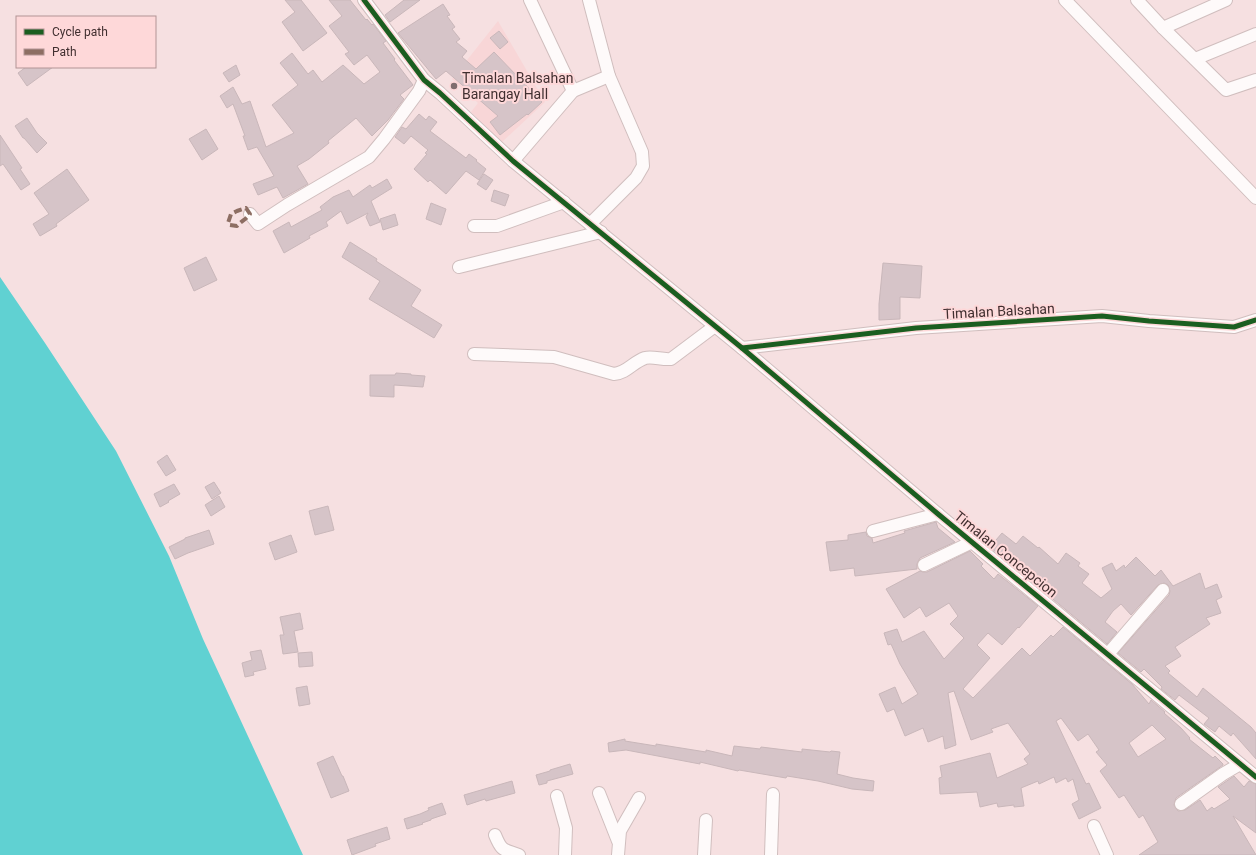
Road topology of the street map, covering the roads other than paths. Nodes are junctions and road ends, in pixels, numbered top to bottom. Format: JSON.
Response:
{"nodes":[{"id":1,"x":364,"y":0,"type":"edge"},
{"id":2,"x":530,"y":0,"type":"edge"},
{"id":3,"x":589,"y":0,"type":"edge"},
{"id":4,"x":1065,"y":0,"type":"edge"},
{"id":5,"x":1137,"y":0,"type":"edge"},
{"id":6,"x":1226,"y":0,"type":"edge"},
{"id":7,"x":1163,"y":28,"type":"junction"},
{"id":8,"x":1256,"y":34,"type":"edge"},
{"id":9,"x":1195,"y":59,"type":"junction"},
{"id":10,"x":609,"y":76,"type":"junction"},
{"id":11,"x":424,"y":80,"type":"junction"},
{"id":12,"x":1256,"y":80,"type":"edge"},
{"id":13,"x":573,"y":91,"type":"junction"},
{"id":14,"x":513,"y":161,"type":"junction"},
{"id":15,"x":1256,"y":198,"type":"edge"},
{"id":16,"x":564,"y":202,"type":"junction"},
{"id":17,"x":250,"y":214,"type":"dead end"},
{"id":18,"x":590,"y":224,"type":"junction"},
{"id":19,"x":474,"y":226,"type":"dead end"},
{"id":20,"x":601,"y":232,"type":"junction"},
{"id":21,"x":459,"y":267,"type":"dead end"},
{"id":22,"x":1256,"y":320,"type":"edge"},
{"id":23,"x":715,"y":326,"type":"junction"},
{"id":24,"x":742,"y":348,"type":"junction"},
{"id":25,"x":474,"y":354,"type":"dead end"},
{"id":26,"x":938,"y":514,"type":"junction"},
{"id":27,"x":873,"y":531,"type":"dead end"},
{"id":28,"x":972,"y":542,"type":"junction"},
{"id":29,"x":924,"y":564,"type":"dead end"},
{"id":30,"x":1163,"y":590,"type":"dead end"},
{"id":31,"x":1108,"y":654,"type":"junction"},
{"id":32,"x":1240,"y":764,"type":"junction"},
{"id":33,"x":1256,"y":777,"type":"edge"},
{"id":34,"x":599,"y":793,"type":"dead end"},
{"id":35,"x":773,"y":794,"type":"dead end"},
{"id":36,"x":558,"y":796,"type":"dead end"},
{"id":37,"x":639,"y":798,"type":"dead end"},
{"id":38,"x":1181,"y":804,"type":"dead end"},
{"id":39,"x":706,"y":820,"type":"dead end"},
{"id":40,"x":1094,"y":826,"type":"dead end"},
{"id":41,"x":495,"y":835,"type":"dead end"},
{"id":42,"x":619,"y":842,"type":"junction"},
{"id":43,"x":519,"y":855,"type":"edge"},
{"id":44,"x":565,"y":855,"type":"edge"},
{"id":45,"x":618,"y":855,"type":"edge"},
{"id":46,"x":704,"y":855,"type":"edge"},
{"id":47,"x":771,"y":855,"type":"edge"},
{"id":48,"x":1107,"y":855,"type":"edge"}],
"edges":[{"from":1,"to":11,"type":"street","name":"Timalan Concepcion"},
{"from":2,"to":13,"type":"street"},
{"from":3,"to":10,"type":"street"},
{"from":4,"to":15,"type":"street"},
{"from":5,"to":7,"type":"street"},
{"from":6,"to":7,"type":"street"},
{"from":7,"to":9,"type":"street"},
{"from":8,"to":9,"type":"street"},
{"from":9,"to":12,"type":"street"},
{"from":10,"to":13,"type":"street"},
{"from":10,"to":18,"type":"street"},
{"from":11,"to":14,"type":"street","name":"Timalan Concepcion"},
{"from":11,"to":17,"type":"street"},
{"from":13,"to":14,"type":"street"},
{"from":14,"to":16,"type":"street","name":"Timalan Concepcion"},
{"from":16,"to":18,"type":"street","name":"Timalan Concepcion"},
{"from":16,"to":19,"type":"street"},
{"from":18,"to":20,"type":"street","name":"Timalan Concepcion"},
{"from":20,"to":21,"type":"street"},
{"from":20,"to":23,"type":"street","name":"Timalan Concepcion"},
{"from":22,"to":24,"type":"street","name":"Timalan Balsahan"},
{"from":23,"to":24,"type":"street","name":"Timalan Concepcion"},
{"from":23,"to":25,"type":"street"},
{"from":24,"to":26,"type":"street","name":"Timalan Concepcion"},
{"from":26,"to":27,"type":"street"},
{"from":26,"to":28,"type":"street","name":"Timalan Concepcion"},
{"from":28,"to":29,"type":"street"},
{"from":28,"to":31,"type":"street","name":"Timalan Concepcion"},
{"from":30,"to":31,"type":"street"},
{"from":31,"to":32,"type":"street","name":"Timalan Concepcion"},
{"from":32,"to":33,"type":"street","name":"Timalan Concepcion"},
{"from":32,"to":38,"type":"street"},
{"from":34,"to":42,"type":"street"},
{"from":35,"to":47,"type":"street"},
{"from":36,"to":44,"type":"street"},
{"from":37,"to":42,"type":"street"},
{"from":39,"to":46,"type":"street"},
{"from":40,"to":48,"type":"street"},
{"from":41,"to":43,"type":"street"},
{"from":42,"to":45,"type":"street"}]}
